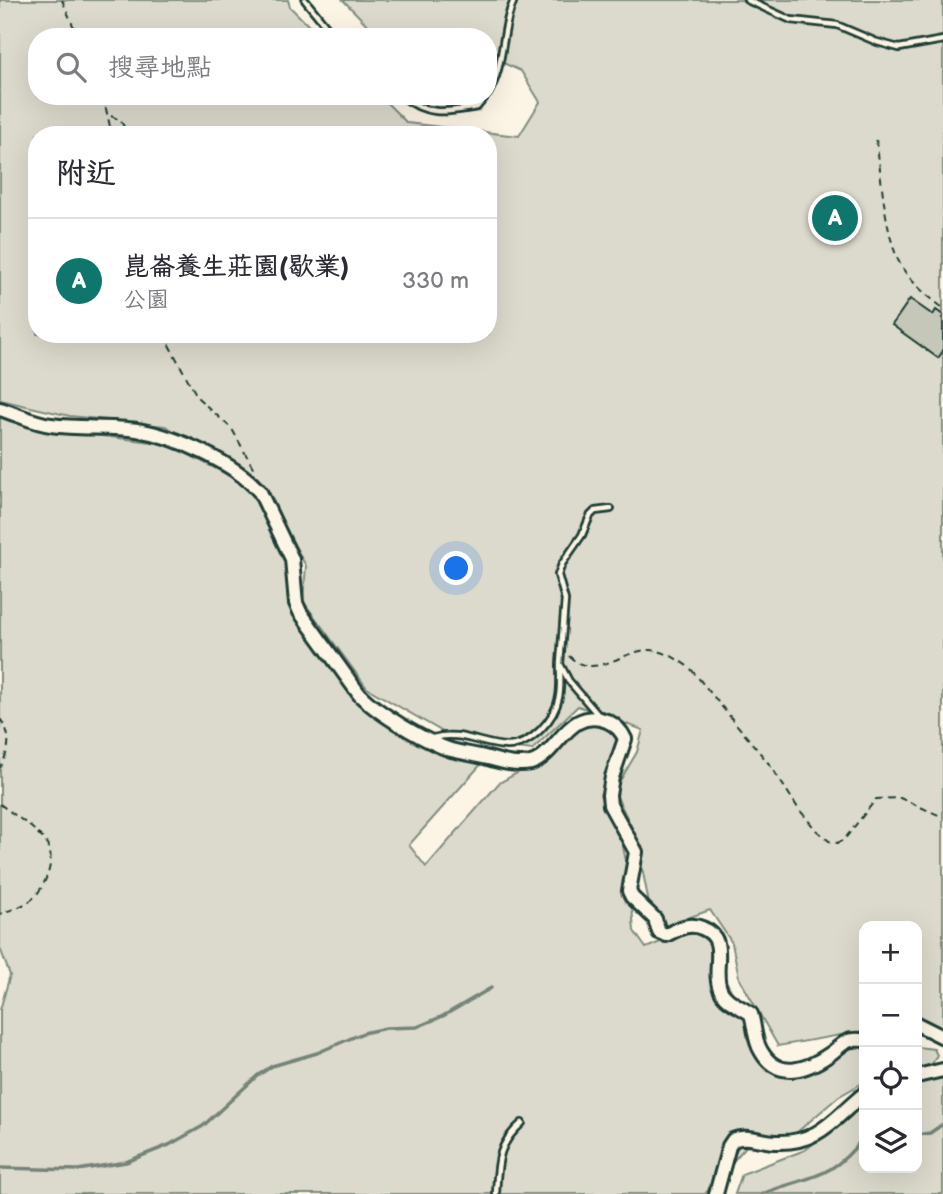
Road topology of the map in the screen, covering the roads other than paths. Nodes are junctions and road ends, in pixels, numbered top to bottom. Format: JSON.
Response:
{"nodes":[{"id":1,"x":305,"y":0,"type":"edge"},
{"id":2,"x":514,"y":0,"type":"edge"},
{"id":3,"x":747,"y":0,"type":"edge"},
{"id":4,"x":328,"y":28,"type":"edge"},
{"id":5,"x":943,"y":40,"type":"edge"},
{"id":6,"x":497,"y":75,"type":"edge"},
{"id":7,"x":414,"y":105,"type":"edge"},
{"id":8,"x":479,"y":105,"type":"edge"},
{"id":9,"x":0,"y":409,"type":"edge"},
{"id":10,"x":611,"y":509,"type":"dead end"},
{"id":11,"x":561,"y":664,"type":"junction"},
{"id":12,"x":602,"y":719,"type":"junction"},
{"id":13,"x":429,"y":740,"type":"junction"},
{"id":14,"x":922,"y":1026,"type":"edge"},
{"id":15,"x":943,"y":1037,"type":"edge"},
{"id":16,"x":859,"y":1041,"type":"edge"},
{"id":17,"x":943,"y":1070,"type":"edge"},
{"id":18,"x":922,"y":1075,"type":"edge"},
{"id":19,"x":859,"y":1098,"type":"edge"},
{"id":20,"x":522,"y":1123,"type":"dead end"},
{"id":21,"x":496,"y":1194,"type":"edge"},
{"id":22,"x":716,"y":1194,"type":"edge"}],
"edges":[{"from":1,"to":4,"type":"lane"},
{"from":2,"to":6,"type":"lane"},
{"from":3,"to":5,"type":"lane"},
{"from":7,"to":8,"type":"lane"},
{"from":9,"to":13,"type":"street"},
{"from":10,"to":11,"type":"lane"},
{"from":11,"to":12,"type":"lane"},
{"from":11,"to":13,"type":"lane"},
{"from":12,"to":13,"type":"street"},
{"from":12,"to":16,"type":"street"},
{"from":14,"to":15,"type":"street"},
{"from":17,"to":18,"type":"street"},
{"from":19,"to":22,"type":"street"},
{"from":20,"to":21,"type":"lane"}]}
